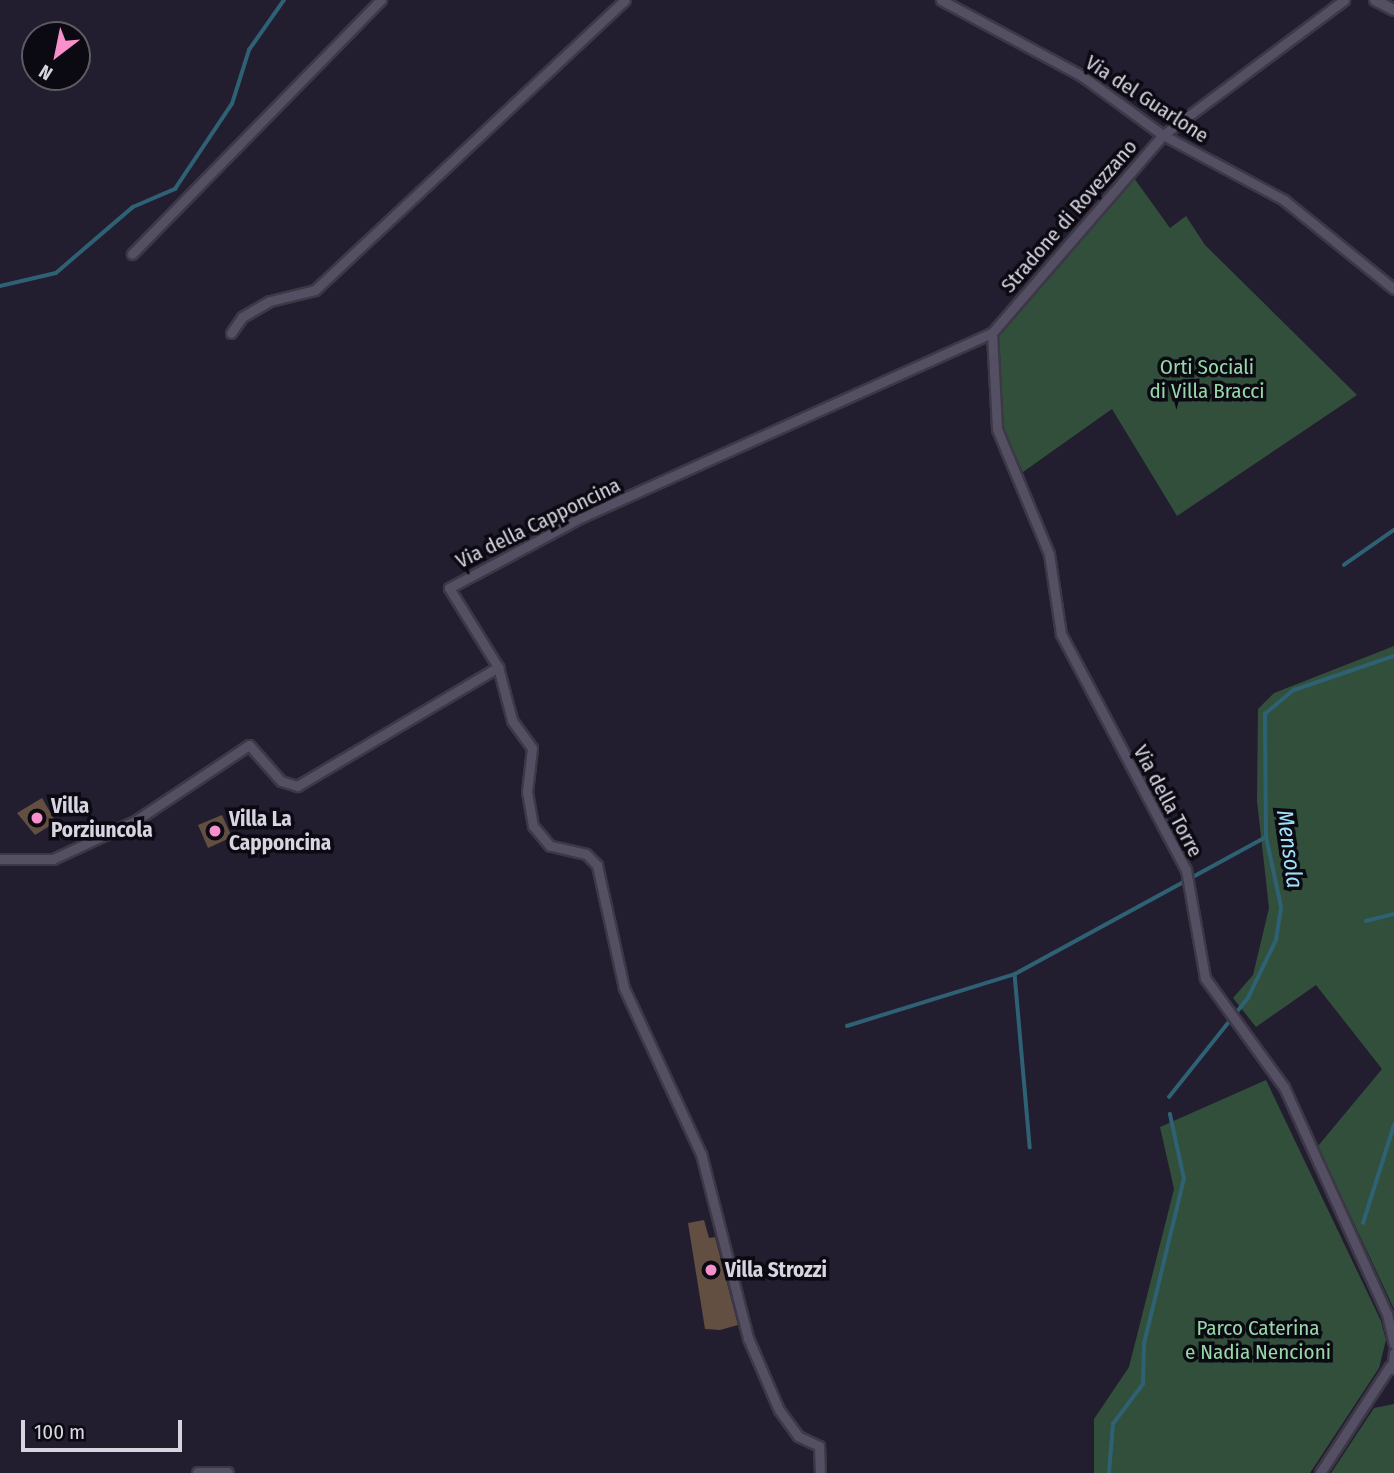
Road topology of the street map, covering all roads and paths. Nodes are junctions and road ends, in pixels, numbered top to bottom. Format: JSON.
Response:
{"nodes":[{"id":1,"x":382,"y":0,"type":"edge"},
{"id":2,"x":625,"y":0,"type":"edge"},
{"id":3,"x":941,"y":0,"type":"edge"},
{"id":4,"x":1345,"y":0,"type":"edge"},
{"id":5,"x":1375,"y":0,"type":"edge"},
{"id":6,"x":1394,"y":10,"type":"edge"},
{"id":7,"x":1163,"y":135,"type":"junction"},
{"id":8,"x":132,"y":254,"type":"dead end"},
{"id":9,"x":1394,"y":289,"type":"edge"},
{"id":10,"x":231,"y":333,"type":"dead end"},
{"id":11,"x":992,"y":333,"type":"junction"},
{"id":12,"x":498,"y":667,"type":"junction"},
{"id":13,"x":0,"y":859,"type":"edge"},
{"id":14,"x":1394,"y":1344,"type":"edge"},
{"id":15,"x":1394,"y":1353,"type":"edge"},
{"id":16,"x":1393,"y":1369,"type":"edge"},
{"id":17,"x":198,"y":1473,"type":"edge"},
{"id":18,"x":228,"y":1473,"type":"edge"},
{"id":19,"x":820,"y":1473,"type":"edge"},
{"id":20,"x":1320,"y":1473,"type":"edge"}],
"edges":[{"from":1,"to":8,"type":"street"},
{"from":2,"to":10,"type":"street"},
{"from":3,"to":7,"type":"street","name":"Via del Guarlone"},
{"from":4,"to":7,"type":"street","name":"Stradone di Rovezzano"},
{"from":5,"to":6,"type":"street"},
{"from":7,"to":9,"type":"street","name":"Via del Guarlone"},
{"from":7,"to":11,"type":"street","name":"Stradone di Rovezzano"},
{"from":11,"to":12,"type":"street","name":"Via della Capponcina"},
{"from":11,"to":14,"type":"street","name":"Via della Torre"},
{"from":12,"to":13,"type":"street"},
{"from":12,"to":19,"type":"street"},
{"from":15,"to":16,"type":"street"},
{"from":16,"to":20,"type":"street"},
{"from":17,"to":18,"type":"street"}]}
